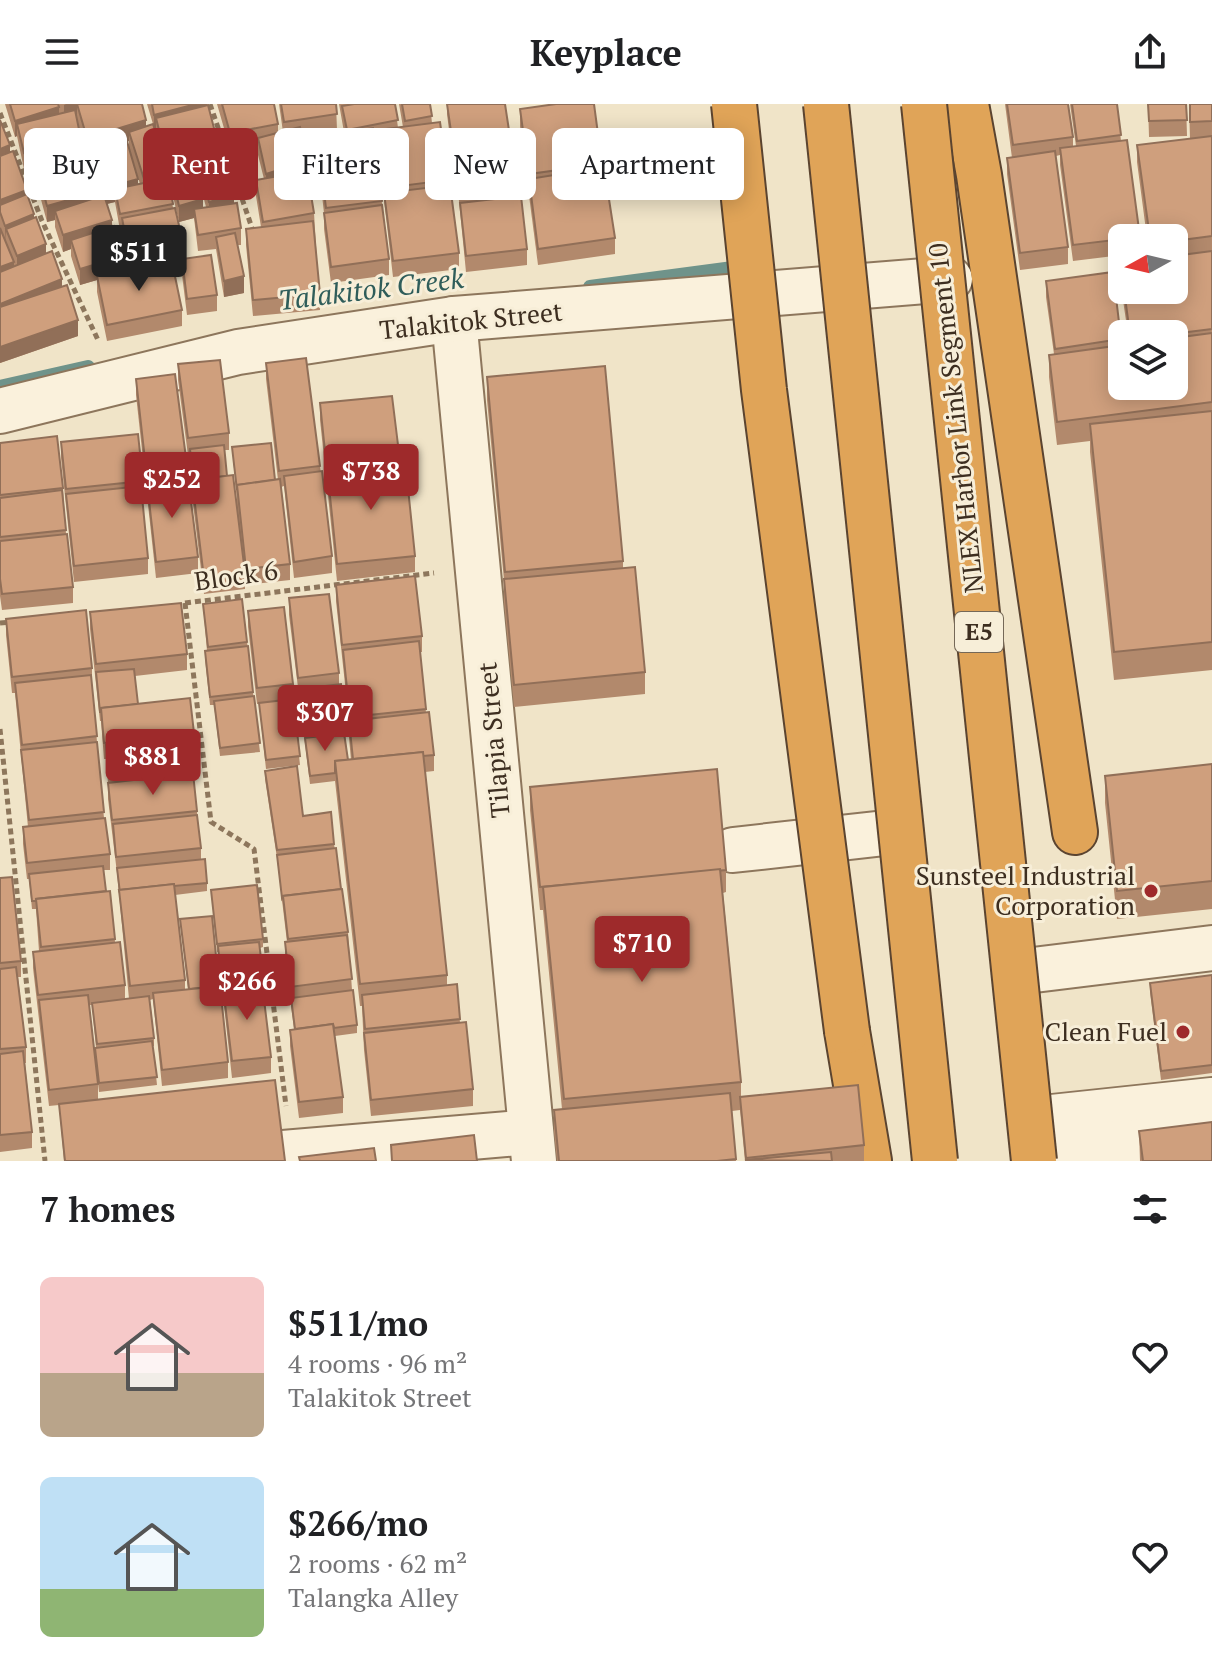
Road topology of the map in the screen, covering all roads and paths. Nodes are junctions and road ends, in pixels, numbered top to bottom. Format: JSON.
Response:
{"nodes":[{"id":1,"x":210,"y":104,"type":"edge"},
{"id":2,"x":734,"y":104,"type":"edge"},
{"id":3,"x":826,"y":104,"type":"edge"},
{"id":4,"x":924,"y":104,"type":"edge"},
{"id":5,"x":966,"y":104,"type":"edge"},
{"id":6,"x":0,"y":113,"type":"edge"},
{"id":7,"x":257,"y":243,"type":"edge"},
{"id":8,"x":950,"y":279,"type":"dead end"},
{"id":9,"x":454,"y":319,"type":"junction"},
{"id":10,"x":120,"y":381,"type":"junction"},
{"id":11,"x":0,"y":411,"type":"edge"},
{"id":12,"x":478,"y":568,"type":"junction"},
{"id":13,"x":185,"y":603,"type":"junction"},
{"id":14,"x":170,"y":604,"type":"edge"},
{"id":15,"x":15,"y":622,"type":"edge"},
{"id":16,"x":0,"y":623,"type":"edge"},
{"id":17,"x":0,"y":729,"type":"edge"},
{"id":18,"x":1075,"y":832,"type":"dead end"},
{"id":19,"x":885,"y":833,"type":"dead end"},
{"id":20,"x":733,"y":850,"type":"dead end"},
{"id":21,"x":1212,"y":948,"type":"edge"},
{"id":22,"x":1018,"y":972,"type":"dead end"},
{"id":23,"x":1196,"y":1120,"type":"edge"},
{"id":24,"x":1035,"y":1143,"type":"edge"},
{"id":25,"x":532,"y":1146,"type":"edge"},
{"id":26,"x":287,"y":1153,"type":"joint"},
{"id":27,"x":45,"y":1161,"type":"edge"},
{"id":28,"x":869,"y":1161,"type":"edge"},
{"id":29,"x":935,"y":1161,"type":"edge"}],
"edges":[{"from":1,"to":7,"type":"path"},
{"from":2,"to":28,"type":"highway","bridge":true},
{"from":3,"to":29,"type":"highway","bridge":true},
{"from":4,"to":24,"type":"highway","name":"NLEX Harbor Link Segment 10","number":"E5","bridge":true},
{"from":5,"to":18,"type":"highway"},
{"from":6,"to":10,"type":"path"},
{"from":8,"to":9,"type":"street","name":"Talakitok Street"},
{"from":9,"to":10,"type":"street","name":"Talakitok Street"},
{"from":9,"to":12,"type":"street","name":"Tilapia Street"},
{"from":10,"to":11,"type":"street","name":"Talakitok Street"},
{"from":12,"to":13,"type":"path","name":"Block 6"},
{"from":12,"to":25,"type":"street","name":"Tilapia Street"},
{"from":13,"to":14,"type":"path","name":"Block 6"},
{"from":13,"to":26,"type":"path"},
{"from":15,"to":16,"type":"path"},
{"from":17,"to":27,"type":"path"},
{"from":19,"to":20,"type":"street"},
{"from":21,"to":22,"type":"street"},
{"from":23,"to":24,"type":"street"},
{"from":25,"to":26,"type":"street"}]}
